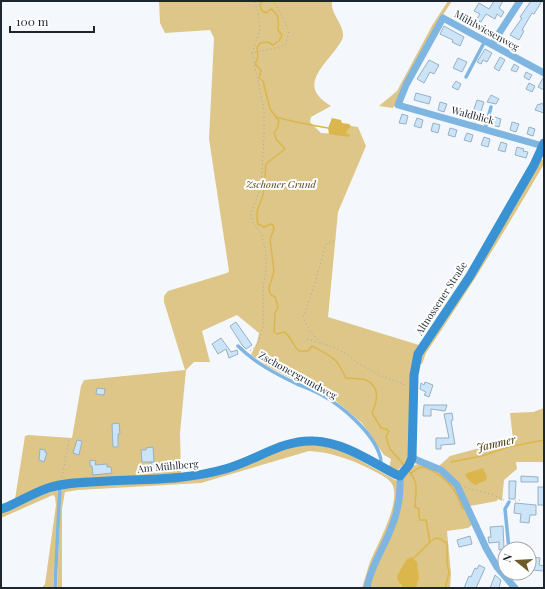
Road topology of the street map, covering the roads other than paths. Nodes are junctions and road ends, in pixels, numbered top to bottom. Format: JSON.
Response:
{"nodes":[{"id":1,"x":520,"y":1,"type":"edge"},
{"id":2,"x":485,"y":41,"type":"junction"},
{"id":3,"x":492,"y":44,"type":"junction"},
{"id":4,"x":544,"y":73,"type":"edge"},
{"id":5,"x":466,"y":77,"type":"dead end"},
{"id":6,"x":398,"y":105,"type":"joint"},
{"id":7,"x":491,"y":107,"type":"dead end"},
{"id":8,"x":485,"y":129,"type":"junction"},
{"id":9,"x":543,"y":144,"type":"edge"},
{"id":10,"x":238,"y":346,"type":"dead end"},
{"id":11,"x":411,"y":461,"type":"junction"},
{"id":12,"x":380,"y":467,"type":"junction"},
{"id":13,"x":402,"y":475,"type":"junction"},
{"id":14,"x":60,"y":486,"type":"junction"},
{"id":15,"x":509,"y":502,"type":"road end"},
{"id":16,"x":1,"y":509,"type":"edge"},
{"id":17,"x":508,"y":541,"type":"edge"},
{"id":18,"x":497,"y":567,"type":"edge"},
{"id":19,"x":55,"y":588,"type":"edge"},
{"id":20,"x":367,"y":588,"type":"edge"}],
"edges":[{"from":1,"to":3,"type":"street"},
{"from":2,"to":3,"type":"street","name":"Mühlwiesenweg"},
{"from":2,"to":5,"type":"lane"},
{"from":2,"to":6,"type":"street","name":"Mühlwiesenweg"},
{"from":3,"to":4,"type":"street","name":"Mühlwiesenweg"},
{"from":6,"to":8,"type":"street","name":"Waldblick"},
{"from":7,"to":8,"type":"lane"},
{"from":8,"to":9,"type":"street","name":"Waldblick"},
{"from":9,"to":11,"type":"street","name":"Altnossener Straße"},
{"from":10,"to":12,"type":"lane","name":"Zschonergrundweg"},
{"from":11,"to":13,"type":"street"},
{"from":11,"to":18,"type":"street"},
{"from":12,"to":13,"type":"street","name":"Am Mühlberg"},
{"from":12,"to":14,"type":"street","name":"Am Mühlberg"},
{"from":13,"to":20,"type":"street"},
{"from":14,"to":16,"type":"street","name":"Am Mühlberg"},
{"from":14,"to":19,"type":"lane"},
{"from":15,"to":17,"type":"lane"}]}
